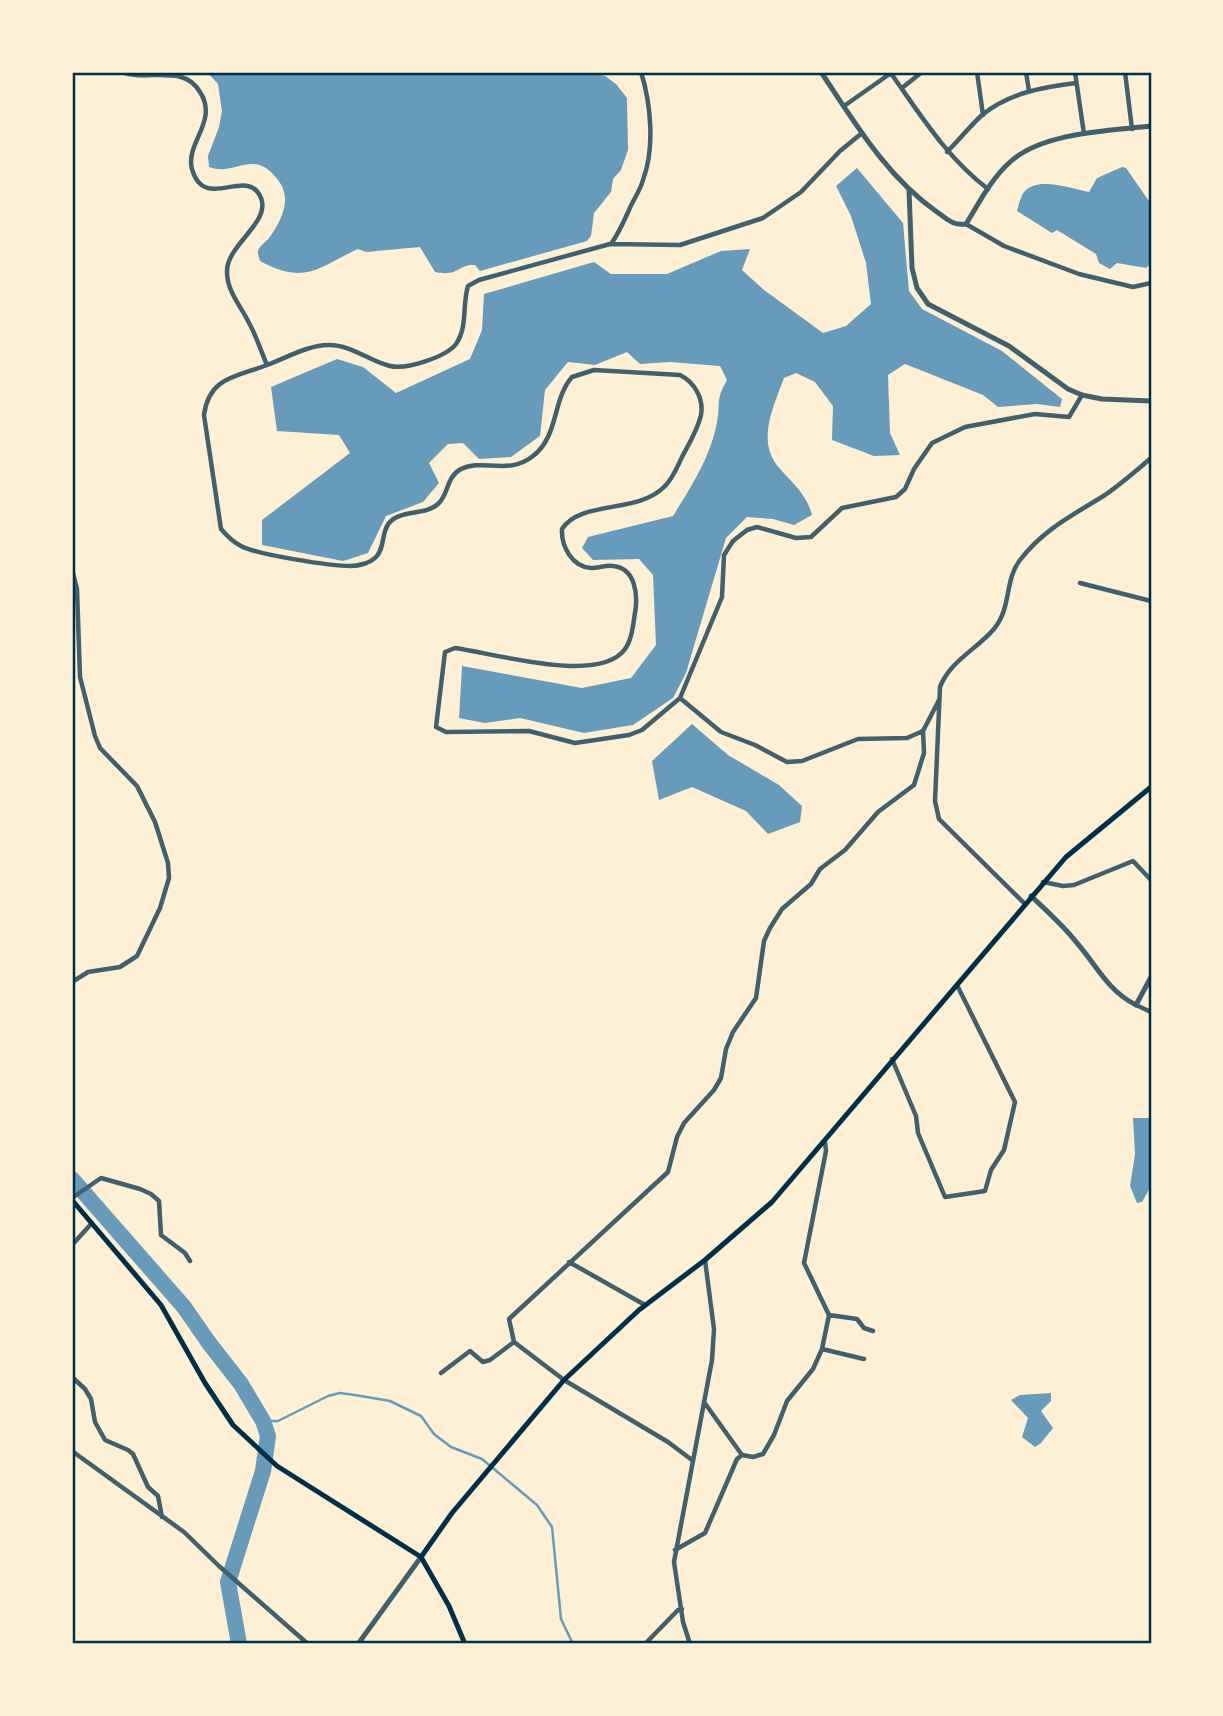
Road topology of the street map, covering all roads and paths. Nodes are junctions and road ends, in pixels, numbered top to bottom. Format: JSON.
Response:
{"nodes":[{"id":1,"x":121,"y":72,"type":"edge"},
{"id":2,"x":641,"y":72,"type":"edge"},
{"id":3,"x":821,"y":72,"type":"edge"},
{"id":4,"x":891,"y":72,"type":"edge"},
{"id":5,"x":922,"y":72,"type":"edge"},
{"id":6,"x":977,"y":72,"type":"edge"},
{"id":7,"x":1026,"y":72,"type":"edge"},
{"id":8,"x":1075,"y":72,"type":"edge"},
{"id":9,"x":1125,"y":72,"type":"edge"},
{"id":10,"x":1076,"y":83,"type":"junction"},
{"id":11,"x":902,"y":88,"type":"junction"},
{"id":12,"x":1029,"y":91,"type":"junction"},
{"id":13,"x":844,"y":106,"type":"junction"},
{"id":14,"x":983,"y":115,"type":"junction"},
{"id":15,"x":1151,"y":127,"type":"edge"},
{"id":16,"x":1132,"y":129,"type":"junction"},
{"id":17,"x":862,"y":133,"type":"junction"},
{"id":18,"x":1084,"y":135,"type":"junction"},
{"id":19,"x":947,"y":152,"type":"junction"},
{"id":20,"x":988,"y":189,"type":"junction"},
{"id":21,"x":909,"y":190,"type":"junction"},
{"id":22,"x":966,"y":224,"type":"junction"},
{"id":23,"x":610,"y":244,"type":"junction"},
{"id":24,"x":1151,"y":283,"type":"edge"},
{"id":25,"x":267,"y":365,"type":"junction"},
{"id":26,"x":1082,"y":395,"type":"junction"},
{"id":27,"x":1151,"y":401,"type":"edge"},
{"id":28,"x":1151,"y":458,"type":"edge"},
{"id":29,"x":72,"y":569,"type":"edge"},
{"id":30,"x":1080,"y":583,"type":"dead end"},
{"id":31,"x":1151,"y":601,"type":"edge"},
{"id":32,"x":680,"y":698,"type":"junction"},
{"id":33,"x":939,"y":700,"type":"junction"},
{"id":34,"x":923,"y":731,"type":"junction"},
{"id":35,"x":1151,"y":787,"type":"edge"},
{"id":36,"x":1151,"y":880,"type":"edge"},
{"id":37,"x":1043,"y":882,"type":"junction"},
{"id":38,"x":1031,"y":896,"type":"junction"},
{"id":39,"x":1025,"y":904,"type":"junction"},
{"id":40,"x":1151,"y":977,"type":"edge"},
{"id":41,"x":72,"y":982,"type":"edge"},
{"id":42,"x":957,"y":985,"type":"junction"},
{"id":43,"x":1136,"y":1005,"type":"junction"},
{"id":44,"x":1151,"y":1012,"type":"edge"},
{"id":45,"x":892,"y":1059,"type":"junction"},
{"id":46,"x":825,"y":1142,"type":"junction"},
{"id":47,"x":72,"y":1199,"type":"edge"},
{"id":48,"x":92,"y":1223,"type":"junction"},
{"id":49,"x":72,"y":1245,"type":"edge"},
{"id":50,"x":705,"y":1260,"type":"junction"},
{"id":51,"x":190,"y":1261,"type":"dead end"},
{"id":52,"x":569,"y":1262,"type":"junction"},
{"id":53,"x":645,"y":1305,"type":"junction"},
{"id":54,"x":829,"y":1315,"type":"junction"},
{"id":55,"x":873,"y":1331,"type":"dead end"},
{"id":56,"x":514,"y":1342,"type":"junction"},
{"id":57,"x":822,"y":1349,"type":"junction"},
{"id":58,"x":864,"y":1359,"type":"dead end"},
{"id":59,"x":441,"y":1373,"type":"dead end"},
{"id":60,"x":72,"y":1377,"type":"edge"},
{"id":61,"x":564,"y":1380,"type":"junction"},
{"id":62,"x":703,"y":1401,"type":"junction"},
{"id":63,"x":72,"y":1451,"type":"edge"},
{"id":64,"x":742,"y":1455,"type":"junction"},
{"id":65,"x":692,"y":1460,"type":"junction"},
{"id":66,"x":162,"y":1517,"type":"junction"},
{"id":67,"x":675,"y":1550,"type":"junction"},
{"id":68,"x":421,"y":1556,"type":"junction"},
{"id":69,"x":682,"y":1609,"type":"junction"},
{"id":70,"x":308,"y":1644,"type":"edge"},
{"id":71,"x":358,"y":1644,"type":"edge"},
{"id":72,"x":465,"y":1644,"type":"edge"},
{"id":73,"x":645,"y":1644,"type":"edge"},
{"id":74,"x":690,"y":1644,"type":"edge"}],
"edges":[{"from":1,"to":25,"type":"street"},
{"from":2,"to":23,"type":"street"},
{"from":3,"to":13,"type":"street"},
{"from":4,"to":11,"type":"street"},
{"from":4,"to":13,"type":"street"},
{"from":5,"to":11,"type":"street"},
{"from":6,"to":14,"type":"street"},
{"from":7,"to":12,"type":"street"},
{"from":8,"to":10,"type":"street"},
{"from":9,"to":16,"type":"street"},
{"from":10,"to":12,"type":"street"},
{"from":10,"to":18,"type":"street"},
{"from":11,"to":19,"type":"street"},
{"from":12,"to":14,"type":"street"},
{"from":13,"to":17,"type":"street"},
{"from":14,"to":19,"type":"street"},
{"from":15,"to":16,"type":"street"},
{"from":16,"to":18,"type":"street"},
{"from":17,"to":21,"type":"street"},
{"from":17,"to":23,"type":"street"},
{"from":18,"to":20,"type":"street"},
{"from":19,"to":20,"type":"street"},
{"from":20,"to":22,"type":"street"},
{"from":21,"to":22,"type":"street"},
{"from":21,"to":26,"type":"street"},
{"from":22,"to":24,"type":"street"},
{"from":23,"to":25,"type":"street"},
{"from":25,"to":32,"type":"street"},
{"from":26,"to":27,"type":"street"},
{"from":26,"to":32,"type":"street"},
{"from":28,"to":33,"type":"street"},
{"from":29,"to":41,"type":"street"},
{"from":30,"to":31,"type":"street"},
{"from":32,"to":34,"type":"street"},
{"from":33,"to":34,"type":"street"},
{"from":33,"to":39,"type":"street"},
{"from":34,"to":52,"type":"street"},
{"from":35,"to":37,"type":"main road"},
{"from":36,"to":37,"type":"street"},
{"from":37,"to":38,"type":"main road"},
{"from":38,"to":39,"type":"main road"},
{"from":38,"to":43,"type":"street"},
{"from":39,"to":42,"type":"main road"},
{"from":40,"to":43,"type":"street"},
{"from":42,"to":45,"type":"main road"},
{"from":42,"to":45,"type":"street"},
{"from":43,"to":44,"type":"street"},
{"from":45,"to":46,"type":"main road"},
{"from":46,"to":50,"type":"main road"},
{"from":46,"to":54,"type":"street"},
{"from":47,"to":48,"type":"main road"},
{"from":47,"to":51,"type":"street"},
{"from":48,"to":49,"type":"street"},
{"from":48,"to":68,"type":"main road"},
{"from":50,"to":53,"type":"main road"},
{"from":50,"to":62,"type":"street"},
{"from":52,"to":53,"type":"street"},
{"from":52,"to":56,"type":"street"},
{"from":53,"to":61,"type":"main road"},
{"from":54,"to":55,"type":"street"},
{"from":54,"to":57,"type":"street"},
{"from":56,"to":59,"type":"street"},
{"from":56,"to":61,"type":"street"},
{"from":57,"to":58,"type":"street"},
{"from":57,"to":64,"type":"street"},
{"from":60,"to":66,"type":"street"},
{"from":61,"to":65,"type":"street"},
{"from":61,"to":68,"type":"main road"},
{"from":62,"to":64,"type":"street"},
{"from":62,"to":65,"type":"street"},
{"from":63,"to":66,"type":"street"},
{"from":64,"to":67,"type":"street"},
{"from":65,"to":67,"type":"street"},
{"from":66,"to":70,"type":"street"},
{"from":67,"to":69,"type":"street"},
{"from":68,"to":71,"type":"street"},
{"from":68,"to":72,"type":"main road"},
{"from":69,"to":73,"type":"street"},
{"from":69,"to":74,"type":"street"}]}
